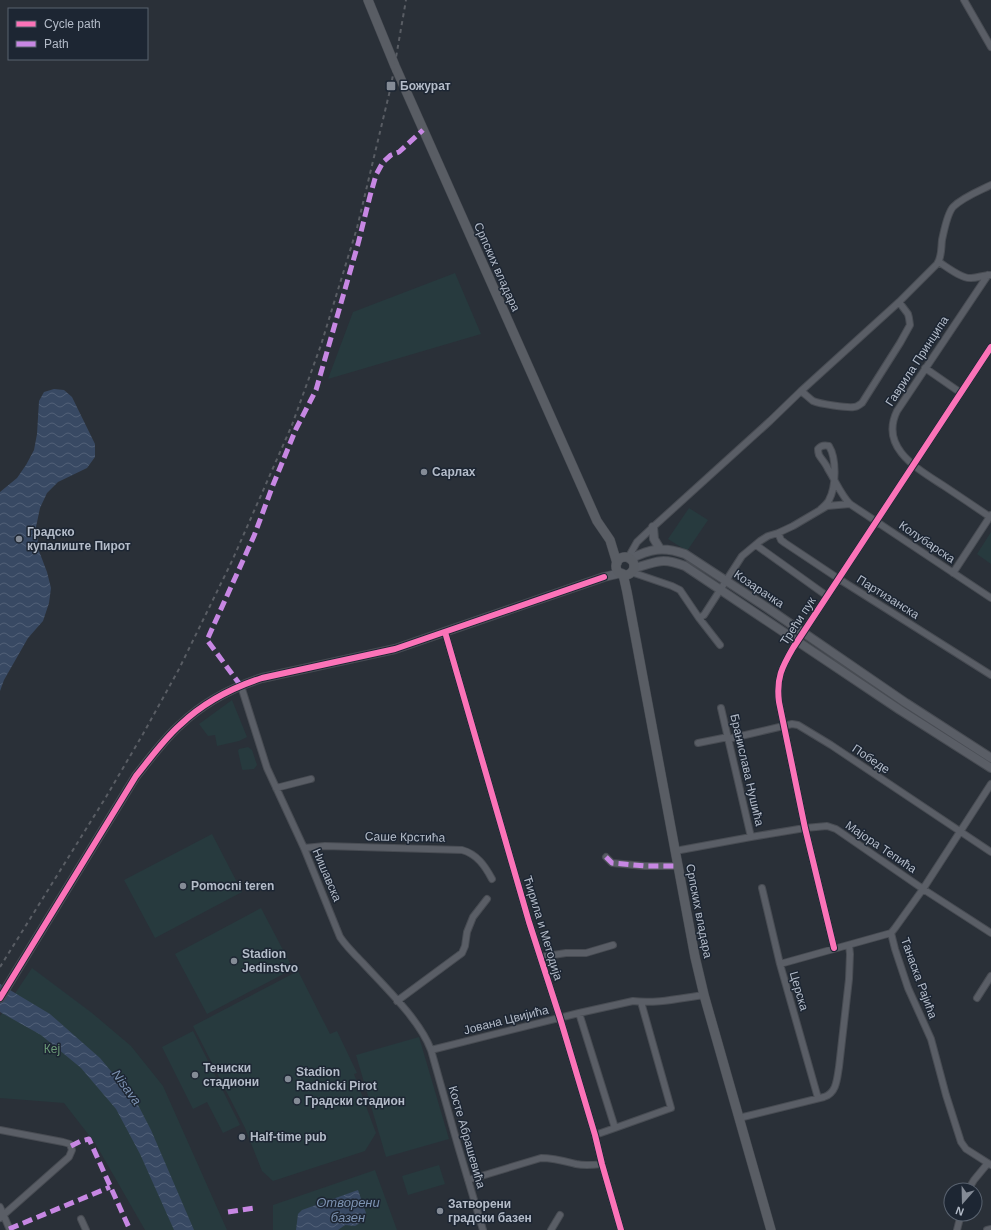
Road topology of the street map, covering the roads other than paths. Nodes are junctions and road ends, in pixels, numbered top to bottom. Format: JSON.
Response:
{"nodes":[{"id":1,"x":368,"y":0,"type":"edge"},
{"id":2,"x":964,"y":0,"type":"edge"},
{"id":3,"x":991,"y":47,"type":"edge"},
{"id":4,"x":991,"y":185,"type":"edge"},
{"id":5,"x":939,"y":262,"type":"junction"},
{"id":6,"x":989,"y":275,"type":"edge"},
{"id":7,"x":899,"y":302,"type":"junction"},
{"id":8,"x":991,"y":347,"type":"edge"},
{"id":9,"x":925,"y":368,"type":"junction"},
{"id":10,"x":801,"y":391,"type":"junction"},
{"id":11,"x":961,"y":393,"type":"junction"},
{"id":12,"x":913,"y":466,"type":"junction"},
{"id":13,"x":835,"y":480,"type":"junction"},
{"id":14,"x":850,"y":504,"type":"junction"},
{"id":15,"x":820,"y":510,"type":"junction"},
{"id":16,"x":990,"y":516,"type":"edge"},
{"id":17,"x":876,"y":522,"type":"junction"},
{"id":18,"x":653,"y":527,"type":"junction"},
{"id":19,"x":778,"y":534,"type":"junction"},
{"id":20,"x":756,"y":545,"type":"junction"},
{"id":21,"x":660,"y":548,"type":"junction"},
{"id":22,"x":625,"y":566,"type":"junction"},
{"id":23,"x":953,"y":573,"type":"junction"},
{"id":24,"x":839,"y":579,"type":"junction"},
{"id":25,"x":726,"y":581,"type":"junction"},
{"id":26,"x":720,"y":591,"type":"junction"},
{"id":27,"x":827,"y":596,"type":"junction"},
{"id":28,"x":991,"y":598,"type":"edge"},
{"id":29,"x":699,"y":618,"type":"junction"},
{"id":30,"x":445,"y":632,"type":"junction"},
{"id":31,"x":803,"y":634,"type":"junction"},
{"id":32,"x":797,"y":642,"type":"junction"},
{"id":33,"x":720,"y":645,"type":"dead end"},
{"id":34,"x":991,"y":676,"type":"edge"},
{"id":35,"x":241,"y":686,"type":"junction"},
{"id":36,"x":906,"y":703,"type":"junction"},
{"id":37,"x":721,"y":708,"type":"dead end"},
{"id":38,"x":900,"y":710,"type":"junction"},
{"id":39,"x":784,"y":726,"type":"junction"},
{"id":40,"x":728,"y":738,"type":"junction"},
{"id":41,"x":698,"y":743,"type":"dead end"},
{"id":42,"x":991,"y":758,"type":"edge"},
{"id":43,"x":991,"y":768,"type":"edge"},
{"id":44,"x":311,"y":779,"type":"dead end"},
{"id":45,"x":991,"y":784,"type":"edge"},
{"id":46,"x":276,"y":788,"type":"junction"},
{"id":47,"x":805,"y":828,"type":"junction"},
{"id":48,"x":960,"y":832,"type":"junction"},
{"id":49,"x":751,"y":837,"type":"junction"},
{"id":50,"x":304,"y":848,"type":"junction"},
{"id":51,"x":675,"y":851,"type":"junction"},
{"id":52,"x":991,"y":852,"type":"edge"},
{"id":53,"x":606,"y":857,"type":"dead end"},
{"id":54,"x":678,"y":866,"type":"junction"},
{"id":55,"x":492,"y":879,"type":"dead end"},
{"id":56,"x":762,"y":888,"type":"dead end"},
{"id":57,"x":923,"y":889,"type":"junction"},
{"id":58,"x":487,"y":899,"type":"dead end"},
{"id":59,"x":991,"y":932,"type":"edge"},
{"id":60,"x":891,"y":933,"type":"junction"},
{"id":61,"x":613,"y":945,"type":"dead end"},
{"id":62,"x":849,"y":945,"type":"junction"},
{"id":63,"x":834,"y":948,"type":"junction"},
{"id":64,"x":540,"y":957,"type":"junction"},
{"id":65,"x":780,"y":964,"type":"junction"},
{"id":66,"x":991,"y":976,"type":"edge"},
{"id":67,"x":704,"y":995,"type":"junction"},
{"id":68,"x":0,"y":998,"type":"edge"},
{"id":69,"x":977,"y":998,"type":"dead end"},
{"id":70,"x":397,"y":1001,"type":"junction"},
{"id":71,"x":641,"y":1002,"type":"junction"},
{"id":72,"x":579,"y":1012,"type":"junction"},
{"id":73,"x":560,"y":1018,"type":"junction"},
{"id":74,"x":431,"y":1050,"type":"junction"},
{"id":75,"x":818,"y":1098,"type":"junction"},
{"id":76,"x":738,"y":1118,"type":"junction"},
{"id":77,"x":615,"y":1128,"type":"junction"},
{"id":78,"x":0,"y":1130,"type":"edge"},
{"id":79,"x":595,"y":1135,"type":"junction"},
{"id":80,"x":602,"y":1164,"type":"junction"},
{"id":81,"x":989,"y":1164,"type":"edge"},
{"id":82,"x":468,"y":1180,"type":"junction"},
{"id":83,"x":973,"y":1182,"type":"edge"},
{"id":84,"x":0,"y":1208,"type":"edge"},
{"id":85,"x":560,"y":1215,"type":"dead end"},
{"id":86,"x":2,"y":1216,"type":"edge"},
{"id":87,"x":81,"y":1219,"type":"dead end"},
{"id":88,"x":991,"y":1229,"type":"edge"},
{"id":89,"x":10,"y":1230,"type":"edge"},
{"id":90,"x":86,"y":1230,"type":"edge"},
{"id":91,"x":483,"y":1230,"type":"edge"},
{"id":92,"x":552,"y":1230,"type":"edge"},
{"id":93,"x":621,"y":1230,"type":"edge"},
{"id":94,"x":771,"y":1230,"type":"edge"},
{"id":95,"x":987,"y":1230,"type":"edge"}],
"edges":[{"from":1,"to":22,"type":"main road","name":"Српских владара"},
{"from":2,"to":3,"type":"street"},
{"from":4,"to":5,"type":"street"},
{"from":5,"to":6,"type":"street"},
{"from":5,"to":7,"type":"street"},
{"from":6,"to":9,"type":"street","name":"Гаврила Принципа"},
{"from":7,"to":10,"type":"street"},
{"from":7,"to":10,"type":"street"},
{"from":8,"to":11,"type":"street","name":"Трећи пук"},
{"from":9,"to":11,"type":"street"},
{"from":9,"to":12,"type":"street","name":"Гаврила Принципа"},
{"from":10,"to":18,"type":"street"},
{"from":11,"to":12,"type":"street","name":"Трећи пук"},
{"from":12,"to":16,"type":"street","name":"Гаврила Принципа"},
{"from":12,"to":17,"type":"street","name":"Трећи пук"},
{"from":13,"to":13,"type":"street","name":"Колубарска"},
{"from":13,"to":14,"type":"street","name":"Колубарска"},
{"from":13,"to":15,"type":"street","name":"Колубарска"},
{"from":14,"to":15,"type":"street","name":"Колубарска"},
{"from":14,"to":17,"type":"street","name":"Колубарска"},
{"from":15,"to":19,"type":"street","name":"Колубарска"},
{"from":16,"to":23,"type":"street"},
{"from":17,"to":23,"type":"street","name":"Колубарска"},
{"from":17,"to":24,"type":"street","name":"Трећи пук"},
{"from":18,"to":21,"type":"street"},
{"from":18,"to":22,"type":"street"},
{"from":19,"to":20,"type":"street","name":"Колубарска"},
{"from":19,"to":24,"type":"street","name":"Партизанска"},
{"from":20,"to":25,"type":"street","name":"Колубарска"},
{"from":20,"to":27,"type":"street"},
{"from":21,"to":22,"type":"street","name":"Козарачка"},
{"from":21,"to":25,"type":"street","name":"Козарачка"},
{"from":22,"to":26,"type":"street","name":"Козарачка"},
{"from":22,"to":29,"type":"street"},
{"from":22,"to":30,"type":"street"},
{"from":22,"to":51,"type":"main road","name":"Српских владара"},
{"from":23,"to":28,"type":"street","name":"Колубарска"},
{"from":24,"to":27,"type":"street","name":"Трећи пук"},
{"from":24,"to":34,"type":"street","name":"Партизанска"},
{"from":25,"to":26,"type":"street","name":"Колубарска"},
{"from":25,"to":31,"type":"street","name":"Козарачка"},
{"from":26,"to":29,"type":"street"},
{"from":26,"to":32,"type":"street","name":"Козарачка"},
{"from":27,"to":31,"type":"street","name":"Трећи пук"},
{"from":29,"to":33,"type":"street"},
{"from":30,"to":35,"type":"street"},
{"from":30,"to":64,"type":"street","name":"Ћирила и Методија"},
{"from":31,"to":32,"type":"street","name":"Трећи пук"},
{"from":31,"to":36,"type":"street","name":"Козарачка"},
{"from":32,"to":38,"type":"street","name":"Козарачка"},
{"from":32,"to":39,"type":"street","name":"Трећи пук"},
{"from":35,"to":46,"type":"street","name":"Нишавска"},
{"from":35,"to":68,"type":"street"},
{"from":36,"to":38,"type":"street"},
{"from":36,"to":42,"type":"street","name":"Козарачка"},
{"from":37,"to":40,"type":"street","name":"Бранислава Нушића"},
{"from":38,"to":43,"type":"street","name":"Козарачка"},
{"from":39,"to":40,"type":"street","name":"Победе"},
{"from":39,"to":47,"type":"street","name":"Трећи пук"},
{"from":39,"to":48,"type":"street","name":"Победе"},
{"from":40,"to":41,"type":"street","name":"Победе"},
{"from":40,"to":49,"type":"street","name":"Бранислава Нушића"},
{"from":44,"to":46,"type":"street"},
{"from":45,"to":48,"type":"street","name":"Танаска Рајића"},
{"from":46,"to":50,"type":"street","name":"Нишавска"},
{"from":47,"to":49,"type":"street","name":"Мајора Тепића"},
{"from":47,"to":57,"type":"street","name":"Мајора Тепића"},
{"from":47,"to":63,"type":"street","name":"Трећи пук"},
{"from":48,"to":52,"type":"street","name":"Победе"},
{"from":48,"to":57,"type":"street","name":"Танаска Рајића"},
{"from":49,"to":51,"type":"street","name":"Мајора Тепића"},
{"from":50,"to":55,"type":"street","name":"Саше Крстића"},
{"from":50,"to":70,"type":"street","name":"Нишавска"},
{"from":51,"to":54,"type":"main road","name":"Српских владара"},
{"from":53,"to":54,"type":"street"},
{"from":54,"to":67,"type":"main road","name":"Српских владара"},
{"from":56,"to":65,"type":"street","name":"Церска"},
{"from":57,"to":59,"type":"street","name":"Мајора Тепића"},
{"from":57,"to":60,"type":"street","name":"Танаска Рајића"},
{"from":58,"to":70,"type":"street"},
{"from":60,"to":62,"type":"street"},
{"from":60,"to":81,"type":"street","name":"Танаска Рајића"},
{"from":61,"to":64,"type":"street"},
{"from":62,"to":63,"type":"street"},
{"from":62,"to":75,"type":"street"},
{"from":63,"to":65,"type":"street"},
{"from":64,"to":73,"type":"street","name":"Ћирила и Методија"},
{"from":65,"to":75,"type":"street","name":"Церска"},
{"from":66,"to":69,"type":"street"},
{"from":67,"to":71,"type":"street","name":"Јована Цвијића"},
{"from":67,"to":76,"type":"main road","name":"Српских владара"},
{"from":70,"to":74,"type":"street","name":"Нишавска"},
{"from":71,"to":72,"type":"street","name":"Јована Цвијића"},
{"from":71,"to":77,"type":"street"},
{"from":72,"to":73,"type":"street","name":"Јована Цвијића"},
{"from":72,"to":77,"type":"street"},
{"from":73,"to":74,"type":"street","name":"Јована Цвијића"},
{"from":73,"to":79,"type":"street","name":"Ћирила и Методија"},
{"from":74,"to":82,"type":"street","name":"Косте Абрашевића"},
{"from":75,"to":76,"type":"street"},
{"from":76,"to":94,"type":"main road","name":"Српских владара"},
{"from":77,"to":79,"type":"street"},
{"from":78,"to":86,"type":"street"},
{"from":79,"to":80,"type":"street","name":"Ћирила и Методија"},
{"from":80,"to":82,"type":"street"},
{"from":80,"to":93,"type":"street","name":"Ћирила и Методија"},
{"from":81,"to":83,"type":"street"},
{"from":82,"to":91,"type":"street","name":"Косте Абрашевића"},
{"from":84,"to":86,"type":"street"},
{"from":85,"to":92,"type":"street"},
{"from":86,"to":89,"type":"street"},
{"from":87,"to":90,"type":"street"},
{"from":88,"to":95,"type":"street"}]}
